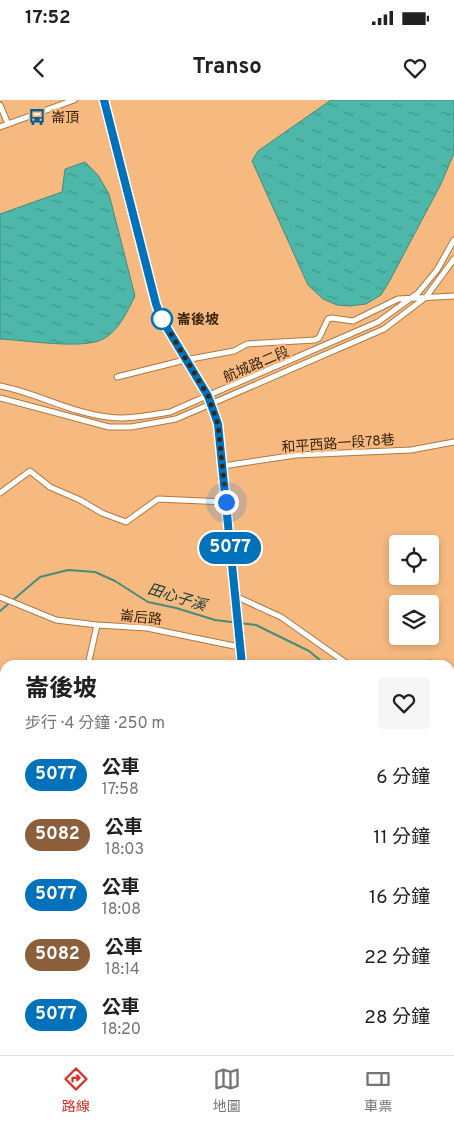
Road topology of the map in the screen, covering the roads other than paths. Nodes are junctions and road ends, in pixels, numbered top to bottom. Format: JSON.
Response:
{"nodes":[{"id":1,"x":74,"y":100,"type":"edge"},
{"id":2,"x":104,"y":100,"type":"edge"},
{"id":3,"x":58,"y":103,"type":"edge"},
{"id":4,"x":0,"y":105,"type":"edge"},
{"id":5,"x":8,"y":124,"type":"junction"},
{"id":6,"x":0,"y":127,"type":"edge"},
{"id":7,"x":454,"y":240,"type":"edge"},
{"id":8,"x":454,"y":259,"type":"edge"},
{"id":9,"x":454,"y":296,"type":"edge"},
{"id":10,"x":426,"y":297,"type":"junction"},
{"id":11,"x":411,"y":298,"type":"junction"},
{"id":12,"x":186,"y":360,"type":"junction"},
{"id":13,"x":117,"y":378,"type":"dead end"},
{"id":14,"x":0,"y":386,"type":"edge"},
{"id":15,"x":208,"y":396,"type":"junction"},
{"id":16,"x":0,"y":398,"type":"edge"},
{"id":17,"x":211,"y":405,"type":"junction"},
{"id":18,"x":454,"y":442,"type":"edge"},
{"id":19,"x":223,"y":466,"type":"junction"},
{"id":20,"x":0,"y":493,"type":"edge"},
{"id":21,"x":226,"y":502,"type":"junction"},
{"id":22,"x":0,"y":596,"type":"edge"},
{"id":23,"x":235,"y":596,"type":"junction"},
{"id":24,"x":97,"y":625,"type":"junction"},
{"id":25,"x":239,"y":647,"type":"junction"},
{"id":26,"x":89,"y":660,"type":"edge"},
{"id":27,"x":241,"y":660,"type":"edge"},
{"id":28,"x":342,"y":660,"type":"edge"}],
"edges":[{"from":1,"to":3,"type":"street"},
{"from":2,"to":12,"type":"street"},
{"from":3,"to":5,"type":"street"},
{"from":4,"to":5,"type":"street"},
{"from":5,"to":6,"type":"street"},
{"from":7,"to":11,"type":"street","name":"航城路二段"},
{"from":8,"to":10,"type":"street","name":"航城路二段"},
{"from":9,"to":10,"type":"street"},
{"from":10,"to":11,"type":"street"},
{"from":10,"to":17,"type":"street","name":"航城路二段"},
{"from":11,"to":12,"type":"street"},
{"from":11,"to":15,"type":"street","name":"航城路二段"},
{"from":12,"to":13,"type":"street"},
{"from":12,"to":15,"type":"street"},
{"from":14,"to":15,"type":"street","name":"航城路二段"},
{"from":15,"to":17,"type":"street"},
{"from":16,"to":17,"type":"street","name":"航城路二段"},
{"from":17,"to":19,"type":"street"},
{"from":18,"to":19,"type":"street","name":"和平西路一段78巷"},
{"from":19,"to":21,"type":"street"},
{"from":20,"to":21,"type":"street"},
{"from":21,"to":23,"type":"street"},
{"from":22,"to":24,"type":"street","name":"崙后路"},
{"from":23,"to":25,"type":"street"},
{"from":23,"to":28,"type":"street"},
{"from":24,"to":25,"type":"street","name":"崙后路"},
{"from":24,"to":26,"type":"street"},
{"from":25,"to":27,"type":"street"}]}
